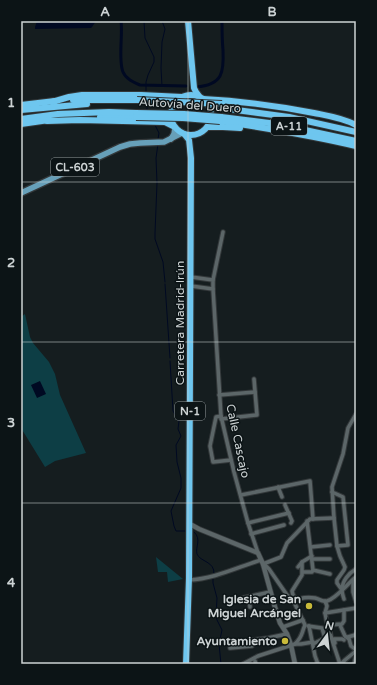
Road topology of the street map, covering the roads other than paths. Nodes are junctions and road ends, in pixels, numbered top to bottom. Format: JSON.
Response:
{"nodes":[{"id":1,"x":188,"y":21,"type":"edge"},
{"id":2,"x":192,"y":66,"type":"junction"},
{"id":3,"x":184,"y":96,"type":"junction"},
{"id":4,"x":201,"y":98,"type":"junction"},
{"id":5,"x":138,"y":99,"type":"junction"},
{"id":6,"x":21,"y":105,"type":"edge"},
{"id":7,"x":222,"y":106,"type":"junction"},
{"id":8,"x":21,"y":110,"type":"edge"},
{"id":9,"x":136,"y":115,"type":"junction"},
{"id":10,"x":21,"y":118,"type":"edge"},
{"id":11,"x":220,"y":119,"type":"junction"},
{"id":12,"x":47,"y":121,"type":"junction"},
{"id":13,"x":21,"y":124,"type":"edge"},
{"id":14,"x":356,"y":126,"type":"edge"},
{"id":15,"x":174,"y":127,"type":"junction"},
{"id":16,"x":208,"y":127,"type":"junction"},
{"id":17,"x":356,"y":132,"type":"edge"},
{"id":18,"x":184,"y":134,"type":"junction"},
{"id":19,"x":196,"y":135,"type":"junction"},
{"id":20,"x":171,"y":139,"type":"junction"},
{"id":21,"x":356,"y":141,"type":"edge"},
{"id":22,"x":339,"y":142,"type":"junction"},
{"id":23,"x":356,"y":146,"type":"edge"},
{"id":24,"x":191,"y":150,"type":"junction"},
{"id":25,"x":21,"y":193,"type":"edge"},
{"id":26,"x":223,"y":232,"type":"dead end"},
{"id":27,"x":191,"y":277,"type":"junction"},
{"id":28,"x":213,"y":280,"type":"junction"},
{"id":29,"x":191,"y":286,"type":"junction"},
{"id":30,"x":213,"y":289,"type":"junction"},
{"id":31,"x":254,"y":379,"type":"dead end"},
{"id":32,"x":255,"y":392,"type":"junction"},
{"id":33,"x":219,"y":395,"type":"junction"},
{"id":34,"x":356,"y":415,"type":"edge"},
{"id":35,"x":221,"y":418,"type":"junction"},
{"id":36,"x":231,"y":460,"type":"junction"},
{"id":37,"x":278,"y":487,"type":"junction"},
{"id":38,"x":332,"y":492,"type":"junction"},
{"id":39,"x":241,"y":495,"type":"junction"},
{"id":40,"x":340,"y":495,"type":"junction"},
{"id":41,"x":282,"y":497,"type":"dead end"},
{"id":42,"x":332,"y":499,"type":"junction"},
{"id":43,"x":285,"y":505,"type":"dead end"},
{"id":44,"x":289,"y":513,"type":"junction"},
{"id":45,"x":334,"y":518,"type":"junction"},
{"id":46,"x":313,"y":519,"type":"junction"},
{"id":47,"x":308,"y":520,"type":"junction"},
{"id":48,"x":248,"y":523,"type":"junction"},
{"id":49,"x":291,"y":523,"type":"dead end"},
{"id":50,"x":190,"y":524,"type":"junction"},
{"id":51,"x":284,"y":526,"type":"dead end"},
{"id":52,"x":251,"y":534,"type":"junction"},
{"id":53,"x":330,"y":545,"type":"dead end"},
{"id":54,"x":337,"y":546,"type":"junction"},
{"id":55,"x":310,"y":547,"type":"junction"},
{"id":56,"x":258,"y":553,"type":"junction"},
{"id":57,"x":312,"y":558,"type":"junction"},
{"id":58,"x":330,"y":559,"type":"dead end"},
{"id":59,"x":262,"y":562,"type":"junction"},
{"id":60,"x":302,"y":562,"type":"junction"},
{"id":61,"x":298,"y":567,"type":"dead end"},
{"id":62,"x":356,"y":569,"type":"edge"},
{"id":63,"x":313,"y":570,"type":"junction"},
{"id":64,"x":303,"y":572,"type":"junction"},
{"id":65,"x":330,"y":574,"type":"dead end"},
{"id":66,"x":354,"y":578,"type":"edge"},
{"id":67,"x":189,"y":580,"type":"junction"},
{"id":68,"x":342,"y":590,"type":"junction"},
{"id":69,"x":270,"y":592,"type":"junction"},
{"id":70,"x":249,"y":597,"type":"junction"},
{"id":71,"x":242,"y":598,"type":"dead end"},
{"id":72,"x":344,"y":599,"type":"dead end"},
{"id":73,"x":296,"y":601,"type":"junction"},
{"id":74,"x":325,"y":601,"type":"junction"},
{"id":75,"x":356,"y":602,"type":"edge"},
{"id":76,"x":250,"y":607,"type":"dead end"},
{"id":77,"x":356,"y":608,"type":"edge"},
{"id":78,"x":344,"y":610,"type":"junction"},
{"id":79,"x":327,"y":612,"type":"junction"},
{"id":80,"x":303,"y":620,"type":"junction"},
{"id":81,"x":282,"y":625,"type":"junction"},
{"id":82,"x":329,"y":625,"type":"junction"},
{"id":83,"x":340,"y":625,"type":"junction"},
{"id":84,"x":307,"y":626,"type":"junction"},
{"id":85,"x":287,"y":634,"type":"junction"},
{"id":86,"x":354,"y":635,"type":"edge"},
{"id":87,"x":331,"y":637,"type":"junction"},
{"id":88,"x":348,"y":637,"type":"junction"},
{"id":89,"x":325,"y":638,"type":"junction"},
{"id":90,"x":344,"y":640,"type":"dead end"},
{"id":91,"x":313,"y":643,"type":"junction"},
{"id":92,"x":293,"y":644,"type":"junction"},
{"id":93,"x":350,"y":644,"type":"junction"},
{"id":94,"x":230,"y":648,"type":"dead end"},
{"id":95,"x":335,"y":648,"type":"junction"},
{"id":96,"x":356,"y":651,"type":"edge"},
{"id":97,"x":356,"y":656,"type":"edge"},
{"id":98,"x":186,"y":664,"type":"edge"},
{"id":99,"x":243,"y":664,"type":"edge"},
{"id":100,"x":295,"y":664,"type":"edge"},
{"id":101,"x":318,"y":664,"type":"edge"},
{"id":102,"x":341,"y":664,"type":"edge"},
{"id":103,"x":354,"y":664,"type":"edge"}],
"edges":[{"from":1,"to":2,"type":"highway"},
{"from":2,"to":3,"type":"highway"},
{"from":2,"to":4,"type":"highway"},
{"from":3,"to":4,"type":"highway"},
{"from":3,"to":5,"type":"highway"},
{"from":3,"to":15,"type":"highway"},
{"from":4,"to":14,"type":"highway"},
{"from":4,"to":16,"type":"highway"},
{"from":5,"to":6,"type":"highway"},
{"from":5,"to":7,"type":"highway","name":"Autovía del Duero","number":"A-11"},
{"from":5,"to":8,"type":"highway","name":"Autovía del Duero","number":"A-11"},
{"from":7,"to":14,"type":"highway"},
{"from":7,"to":17,"type":"highway","name":"Autovía del Duero","number":"A-11"},
{"from":9,"to":10,"type":"highway","name":"Autovía del Duero","number":"A-11"},
{"from":9,"to":11,"type":"highway","name":"Autovía del Duero","number":"A-11","bridge":true},
{"from":9,"to":12,"type":"highway"},
{"from":11,"to":21,"type":"highway","name":"Autovía del Duero","number":"A-11"},
{"from":11,"to":22,"type":"highway"},
{"from":12,"to":13,"type":"highway"},
{"from":12,"to":15,"type":"highway"},
{"from":15,"to":18,"type":"highway"},
{"from":15,"to":20,"type":"main road"},
{"from":16,"to":19,"type":"highway"},
{"from":16,"to":22,"type":"highway"},
{"from":18,"to":19,"type":"highway"},
{"from":18,"to":20,"type":"main road","number":"CL-603"},
{"from":18,"to":24,"type":"highway","name":"Carretera Madrid-Irún","number":"N-1"},
{"from":19,"to":24,"type":"highway","name":"Carretera Madrid-Irún","number":"N-1"},
{"from":20,"to":25,"type":"main road","number":"CL-603"},
{"from":22,"to":23,"type":"highway"},
{"from":24,"to":27,"type":"highway","name":"Carretera Madrid-Irún","number":"N-1"},
{"from":26,"to":28,"type":"street","name":"Calle Cascajo"},
{"from":27,"to":28,"type":"street"},
{"from":27,"to":29,"type":"highway","name":"Carretera Madrid-Irún","number":"N-1"},
{"from":28,"to":30,"type":"street","name":"Calle Cascajo"},
{"from":29,"to":30,"type":"street"},
{"from":29,"to":50,"type":"highway","name":"Carretera Madrid-Irún","number":"N-1"},
{"from":30,"to":33,"type":"street","name":"Calle Cascajo"},
{"from":31,"to":32,"type":"street"},
{"from":32,"to":33,"type":"street"},
{"from":32,"to":35,"type":"street"},
{"from":33,"to":35,"type":"street","name":"Calle Cascajo"},
{"from":34,"to":38,"type":"street"},
{"from":35,"to":36,"type":"street","name":"Calle Cascajo"},
{"from":35,"to":36,"type":"street"},
{"from":36,"to":39,"type":"street","name":"Calle Cascajo"},
{"from":37,"to":39,"type":"street"},
{"from":37,"to":41,"type":"street"},
{"from":37,"to":46,"type":"street"},
{"from":38,"to":40,"type":"street"},
{"from":38,"to":42,"type":"street"},
{"from":39,"to":48,"type":"street","name":"Calle Cascajo"},
{"from":40,"to":42,"type":"street"},
{"from":40,"to":54,"type":"street"},
{"from":42,"to":45,"type":"street"},
{"from":43,"to":44,"type":"street"},
{"from":44,"to":48,"type":"street"},
{"from":44,"to":49,"type":"street"},
{"from":45,"to":46,"type":"street"},
{"from":45,"to":54,"type":"street"},
{"from":46,"to":47,"type":"street"},
{"from":47,"to":55,"type":"street"},
{"from":47,"to":59,"type":"street"},
{"from":48,"to":52,"type":"street","name":"Calle Cascajo"},
{"from":50,"to":56,"type":"main road"},
{"from":50,"to":67,"type":"highway","name":"Carretera Madrid-Irún","number":"N-1"},
{"from":51,"to":52,"type":"street"},
{"from":52,"to":56,"type":"street","name":"Calle Cascajo"},
{"from":53,"to":55,"type":"street"},
{"from":54,"to":68,"type":"street"},
{"from":55,"to":57,"type":"street"},
{"from":56,"to":59,"type":"main road","name":"Calle Cascajo"},
{"from":57,"to":58,"type":"street"},
{"from":57,"to":60,"type":"street"},
{"from":57,"to":63,"type":"street"},
{"from":59,"to":67,"type":"street"},
{"from":59,"to":69,"type":"main road","name":"Calle Cascajo"},
{"from":59,"to":73,"type":"street"},
{"from":60,"to":61,"type":"street"},
{"from":60,"to":64,"type":"street"},
{"from":62,"to":68,"type":"street"},
{"from":63,"to":64,"type":"street"},
{"from":63,"to":65,"type":"street"},
{"from":64,"to":73,"type":"street"},
{"from":66,"to":68,"type":"street"},
{"from":66,"to":75,"type":"street"},
{"from":67,"to":98,"type":"highway","name":"Carretera Madrid-Irún","number":"N-1"},
{"from":68,"to":72,"type":"street"},
{"from":68,"to":74,"type":"street"},
{"from":69,"to":70,"type":"street"},
{"from":69,"to":81,"type":"main road","name":"Calle Cascajo"},
{"from":70,"to":71,"type":"street"},
{"from":70,"to":76,"type":"street"},
{"from":73,"to":74,"type":"street"},
{"from":73,"to":80,"type":"street"},
{"from":74,"to":79,"type":"street"},
{"from":77,"to":78,"type":"street"},
{"from":78,"to":79,"type":"street"},
{"from":78,"to":83,"type":"street"},
{"from":79,"to":82,"type":"street"},
{"from":80,"to":81,"type":"street"},
{"from":80,"to":84,"type":"street"},
{"from":81,"to":85,"type":"main road","name":"Calle Cascajo"},
{"from":82,"to":83,"type":"street"},
{"from":82,"to":87,"type":"street"},
{"from":83,"to":88,"type":"street"},
{"from":84,"to":89,"type":"street"},
{"from":84,"to":91,"type":"street"},
{"from":84,"to":92,"type":"street"},
{"from":85,"to":92,"type":"main road","name":"Calle Cascajo"},
{"from":85,"to":94,"type":"street"},
{"from":86,"to":88,"type":"street"},
{"from":86,"to":93,"type":"street"},
{"from":87,"to":89,"type":"street"},
{"from":87,"to":95,"type":"street"},
{"from":88,"to":93,"type":"street"},
{"from":89,"to":91,"type":"street"},
{"from":90,"to":95,"type":"street"},
{"from":91,"to":92,"type":"street"},
{"from":91,"to":101,"type":"street"},
{"from":92,"to":99,"type":"street"},
{"from":92,"to":100,"type":"main road","name":"Calle Cascajo"},
{"from":93,"to":96,"type":"street"},
{"from":95,"to":102,"type":"street"},
{"from":96,"to":102,"type":"street"},
{"from":97,"to":103,"type":"street"}]}
